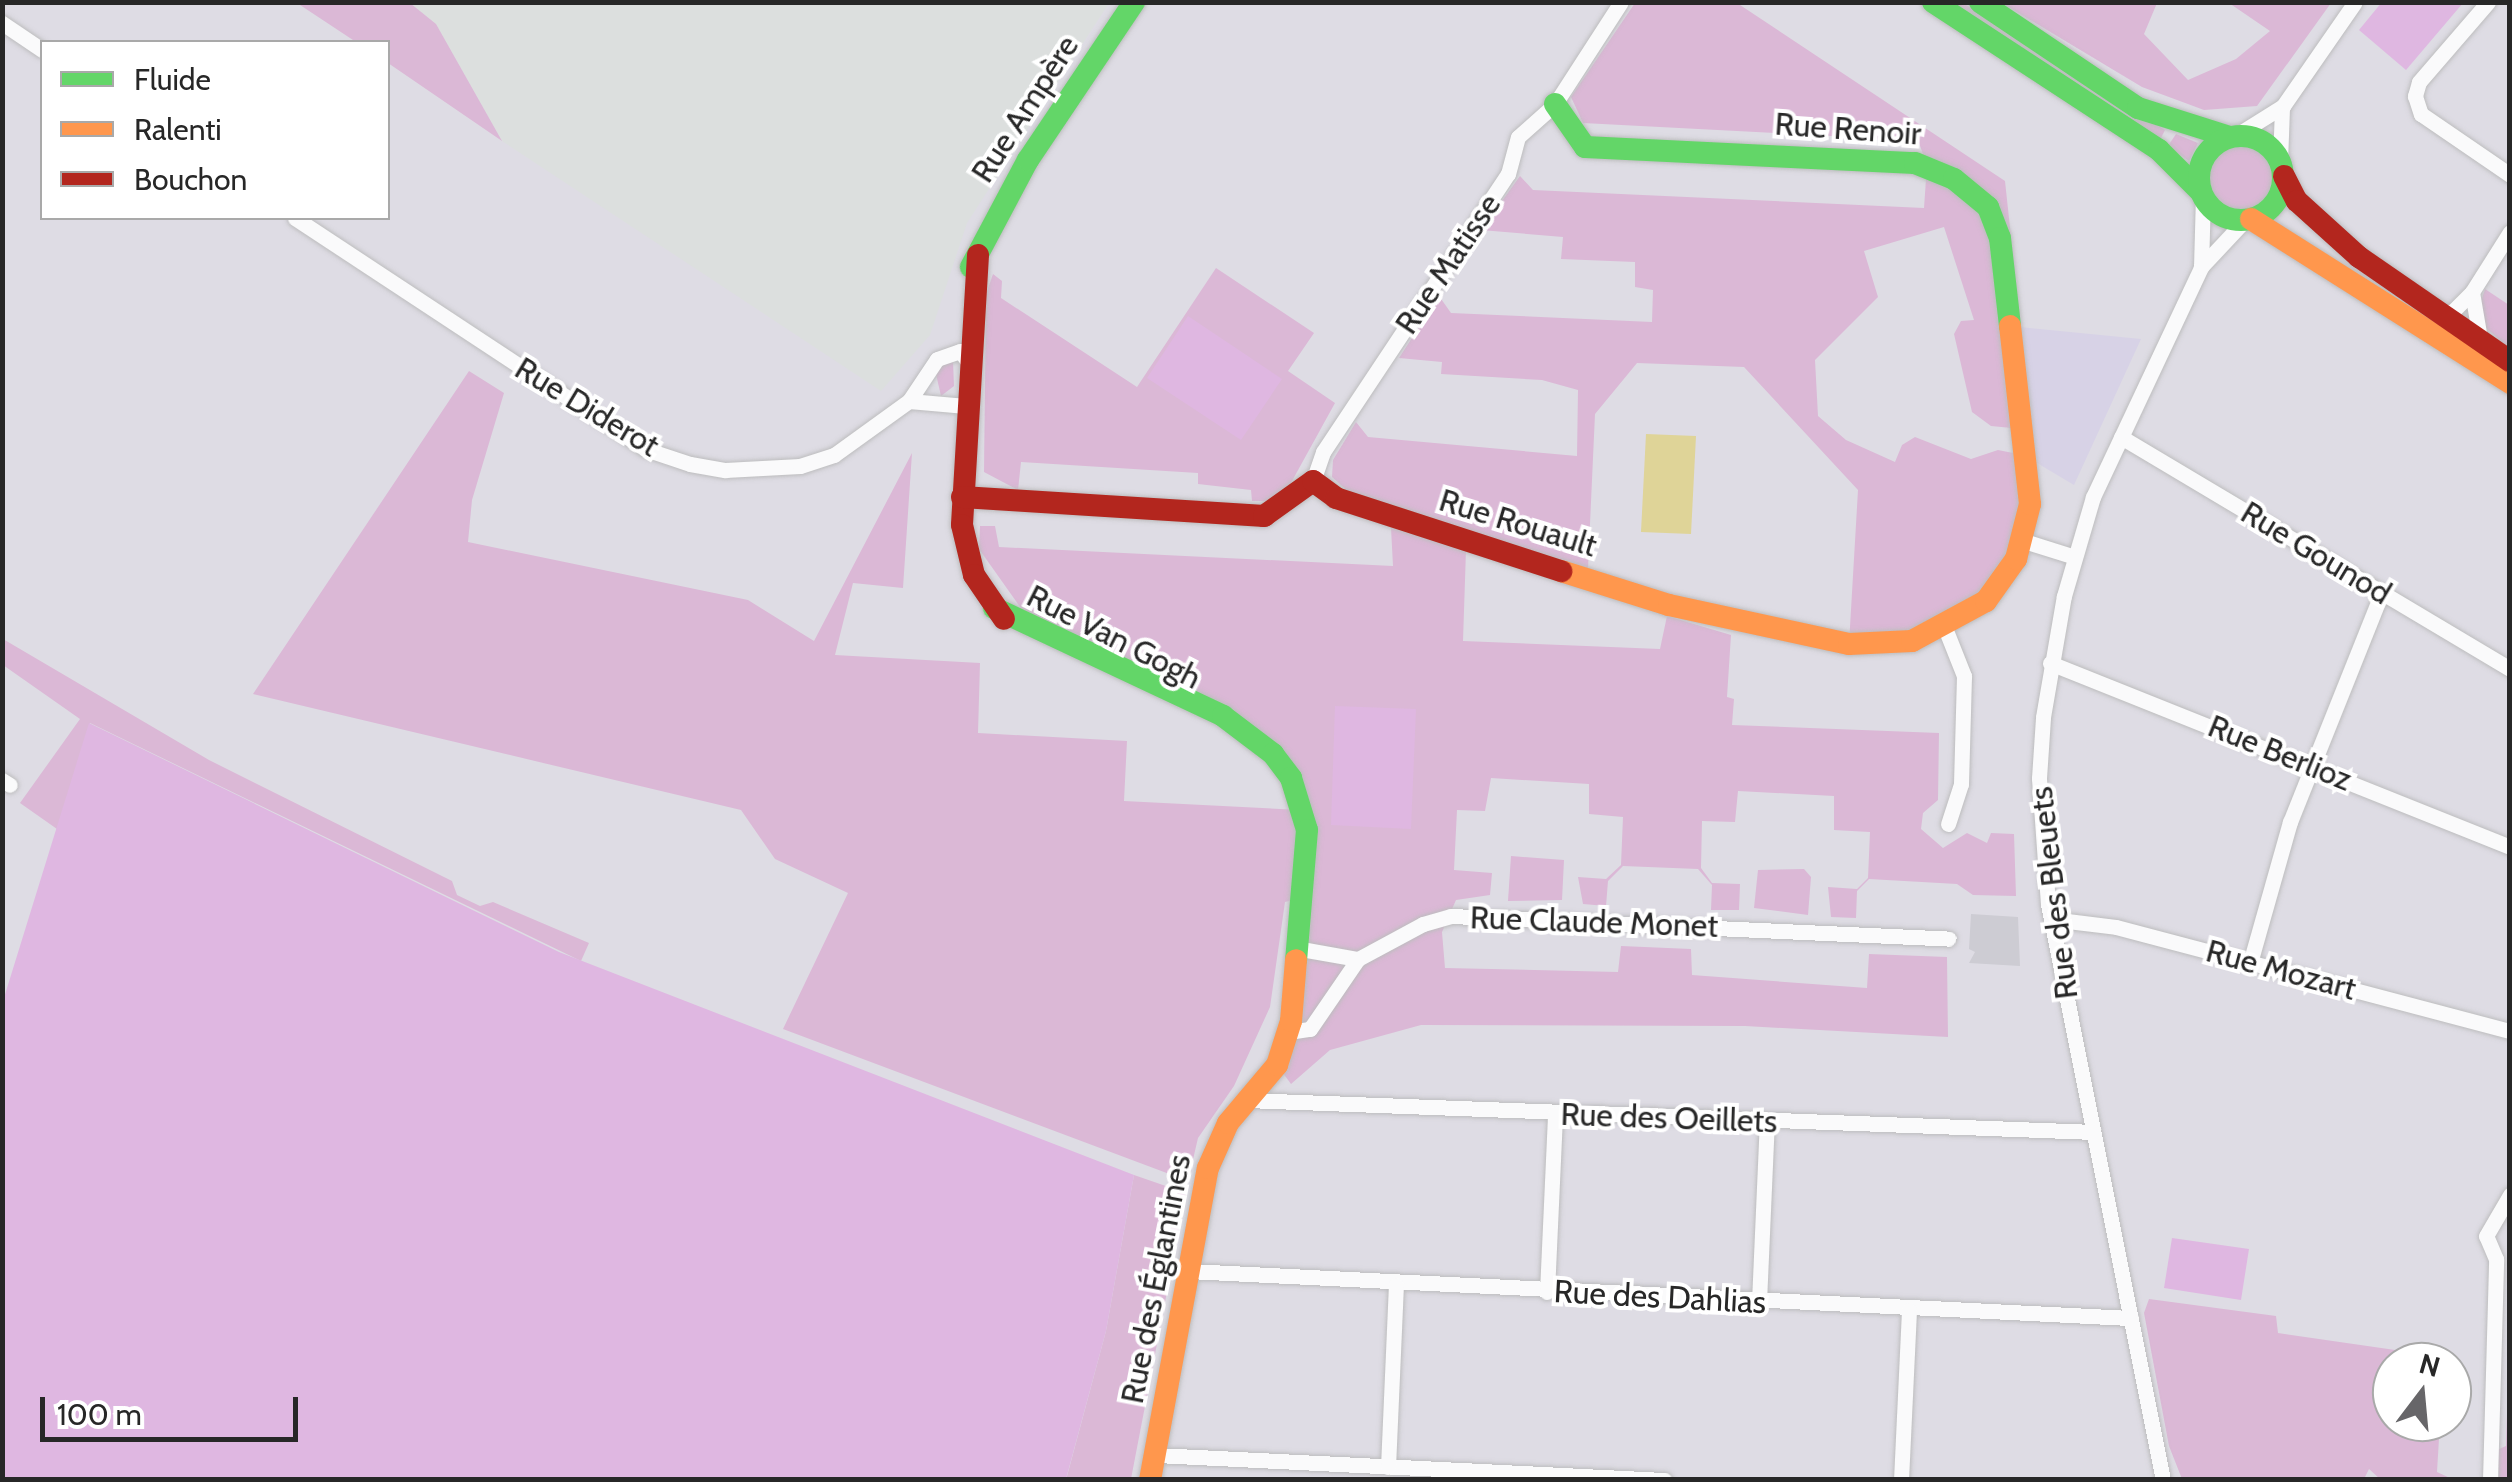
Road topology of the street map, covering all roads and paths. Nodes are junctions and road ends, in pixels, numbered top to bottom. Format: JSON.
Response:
{"nodes":[{"id":1,"x":1134,"y":2,"type":"edge"},
{"id":2,"x":1621,"y":2,"type":"edge"},
{"id":3,"x":1933,"y":2,"type":"edge"},
{"id":4,"x":1980,"y":2,"type":"edge"},
{"id":5,"x":2355,"y":2,"type":"edge"},
{"id":6,"x":2488,"y":2,"type":"edge"},
{"id":7,"x":2,"y":24,"type":"edge"},
{"id":8,"x":40,"y":49,"type":"edge"},
{"id":9,"x":1555,"y":104,"type":"junction"},
{"id":10,"x":2283,"y":106,"type":"junction"},
{"id":11,"x":2233,"y":137,"type":"junction"},
{"id":12,"x":2282,"y":169,"type":"junction"},
{"id":13,"x":2510,"y":175,"type":"edge"},
{"id":14,"x":2202,"y":195,"type":"junction"},
{"id":15,"x":297,"y":220,"type":"edge"},
{"id":16,"x":2248,"y":220,"type":"junction"},
{"id":17,"x":2510,"y":232,"type":"edge"},
{"id":18,"x":2201,"y":267,"type":"junction"},
{"id":19,"x":2472,"y":292,"type":"junction"},
{"id":20,"x":2439,"y":314,"type":"junction"},
{"id":21,"x":2482,"y":342,"type":"junction"},
{"id":22,"x":957,"y":360,"type":"junction"},
{"id":23,"x":2510,"y":361,"type":"edge"},
{"id":24,"x":2510,"y":382,"type":"edge"},
{"id":25,"x":910,"y":401,"type":"junction"},
{"id":26,"x":966,"y":406,"type":"junction"},
{"id":27,"x":2122,"y":436,"type":"junction"},
{"id":28,"x":1312,"y":481,"type":"junction"},
{"id":29,"x":962,"y":498,"type":"junction"},
{"id":30,"x":2024,"y":540,"type":"junction"},
{"id":31,"x":2074,"y":557,"type":"junction"},
{"id":32,"x":2382,"y":592,"type":"junction"},
{"id":33,"x":994,"y":608,"type":"joint"},
{"id":34,"x":1945,"y":628,"type":"junction"},
{"id":35,"x":2050,"y":662,"type":"junction"},
{"id":36,"x":2510,"y":669,"type":"edge"},
{"id":37,"x":2312,"y":766,"type":"junction"},
{"id":38,"x":1948,"y":824,"type":"dead end"},
{"id":39,"x":2510,"y":847,"type":"edge"},
{"id":40,"x":2051,"y":919,"type":"junction"},
{"id":41,"x":1948,"y":938,"type":"dead end"},
{"id":42,"x":1301,"y":949,"type":"junction"},
{"id":43,"x":1358,"y":959,"type":"junction"},
{"id":44,"x":2250,"y":962,"type":"junction"},
{"id":45,"x":2510,"y":1031,"type":"edge"},
{"id":46,"x":1288,"y":1032,"type":"junction"},
{"id":47,"x":1246,"y":1100,"type":"junction"},
{"id":48,"x":1555,"y":1113,"type":"junction"},
{"id":49,"x":1767,"y":1122,"type":"junction"},
{"id":50,"x":2093,"y":1132,"type":"junction"},
{"id":51,"x":2510,"y":1196,"type":"edge"},
{"id":52,"x":1190,"y":1270,"type":"junction"},
{"id":53,"x":1396,"y":1285,"type":"junction"},
{"id":54,"x":1547,"y":1292,"type":"junction"},
{"id":55,"x":1759,"y":1302,"type":"junction"},
{"id":56,"x":1909,"y":1310,"type":"junction"},
{"id":57,"x":2132,"y":1318,"type":"junction"},
{"id":58,"x":1156,"y":1454,"type":"junction"},
{"id":59,"x":1388,"y":1467,"type":"junction"},
{"id":60,"x":1532,"y":1477,"type":"edge"},
{"id":61,"x":1150,"y":1480,"type":"edge"},
{"id":62,"x":1664,"y":1480,"type":"edge"},
{"id":63,"x":1902,"y":1480,"type":"edge"},
{"id":64,"x":2163,"y":1480,"type":"edge"},
{"id":65,"x":2490,"y":1480,"type":"edge"}],
"edges":[{"from":1,"to":22,"type":"street","name":"Rue Ampère"},
{"from":2,"to":9,"type":"street","name":"Rue Matisse"},
{"from":3,"to":14,"type":"street"},
{"from":4,"to":11,"type":"street"},
{"from":5,"to":10,"type":"street"},
{"from":6,"to":13,"type":"street"},
{"from":7,"to":8,"type":"street"},
{"from":9,"to":28,"type":"street","name":"Rue Matisse"},
{"from":9,"to":30,"type":"street","name":"Rue Renoir"},
{"from":10,"to":11,"type":"street"},
{"from":10,"to":12,"type":"street"},
{"from":11,"to":12,"type":"street"},
{"from":11,"to":14,"type":"street"},
{"from":12,"to":16,"type":"street"},
{"from":12,"to":20,"type":"street"},
{"from":14,"to":16,"type":"street"},
{"from":14,"to":18,"type":"street","name":"Rue des Bleuets"},
{"from":15,"to":25,"type":"street","name":"Rue Diderot"},
{"from":16,"to":18,"type":"street","name":"Rue des Bleuets"},
{"from":16,"to":24,"type":"street"},
{"from":17,"to":19,"type":"street"},
{"from":18,"to":27,"type":"street","name":"Rue des Bleuets"},
{"from":19,"to":20,"type":"street"},
{"from":19,"to":21,"type":"street"},
{"from":20,"to":21,"type":"street"},
{"from":21,"to":23,"type":"street"},
{"from":22,"to":25,"type":"street","name":"Rue Diderot"},
{"from":22,"to":26,"type":"street","name":"Rue Ampère"},
{"from":25,"to":26,"type":"street"},
{"from":26,"to":29,"type":"street","name":"Rue Ampère"},
{"from":27,"to":31,"type":"street","name":"Rue des Bleuets"},
{"from":27,"to":32,"type":"street","name":"Rue Gounod"},
{"from":28,"to":29,"type":"street"},
{"from":28,"to":34,"type":"street","name":"Rue Rouault"},
{"from":29,"to":33,"type":"street","name":"Rue Ampère"},
{"from":30,"to":31,"type":"street"},
{"from":30,"to":34,"type":"street","name":"Rue Rouault"},
{"from":31,"to":35,"type":"street","name":"Rue des Bleuets"},
{"from":32,"to":36,"type":"street","name":"Rue Gounod"},
{"from":32,"to":37,"type":"street"},
{"from":33,"to":42,"type":"street","name":"Rue Van Gogh"},
{"from":34,"to":38,"type":"street"},
{"from":35,"to":37,"type":"street","name":"Rue Berlioz"},
{"from":35,"to":40,"type":"street","name":"Rue des Bleuets"},
{"from":37,"to":39,"type":"street","name":"Rue Berlioz"},
{"from":37,"to":44,"type":"street"},
{"from":40,"to":44,"type":"street","name":"Rue Mozart"},
{"from":40,"to":50,"type":"street","name":"Rue des Bleuets"},
{"from":41,"to":43,"type":"street","name":"Rue Claude Monet"},
{"from":42,"to":43,"type":"street"},
{"from":42,"to":46,"type":"street","name":"Rue Van Gogh"},
{"from":43,"to":46,"type":"street","name":"Rue Claude Monet"},
{"from":44,"to":45,"type":"street","name":"Rue Mozart"},
{"from":46,"to":47,"type":"street","name":"Rue Van Gogh"},
{"from":47,"to":48,"type":"street","name":"Rue des Oeillets"},
{"from":47,"to":52,"type":"street","name":"Rue des Églantines"},
{"from":48,"to":49,"type":"street","name":"Rue des Oeillets"},
{"from":48,"to":54,"type":"street"},
{"from":49,"to":50,"type":"street","name":"Rue des Oeillets"},
{"from":49,"to":55,"type":"street"},
{"from":50,"to":57,"type":"street","name":"Rue des Bleuets"},
{"from":51,"to":65,"type":"street"},
{"from":52,"to":53,"type":"street","name":"Rue des Dahlias"},
{"from":52,"to":58,"type":"street","name":"Rue des Églantines"},
{"from":53,"to":54,"type":"street","name":"Rue des Dahlias"},
{"from":53,"to":59,"type":"street"},
{"from":54,"to":55,"type":"street","name":"Rue des Dahlias"},
{"from":55,"to":56,"type":"street","name":"Rue des Dahlias"},
{"from":56,"to":57,"type":"street","name":"Rue des Dahlias"},
{"from":56,"to":63,"type":"street"},
{"from":57,"to":64,"type":"street","name":"Rue des Bleuets"},
{"from":58,"to":59,"type":"street"},
{"from":58,"to":61,"type":"street","name":"Rue des Églantines"},
{"from":59,"to":60,"type":"street"},
{"from":60,"to":62,"type":"street"}]}
